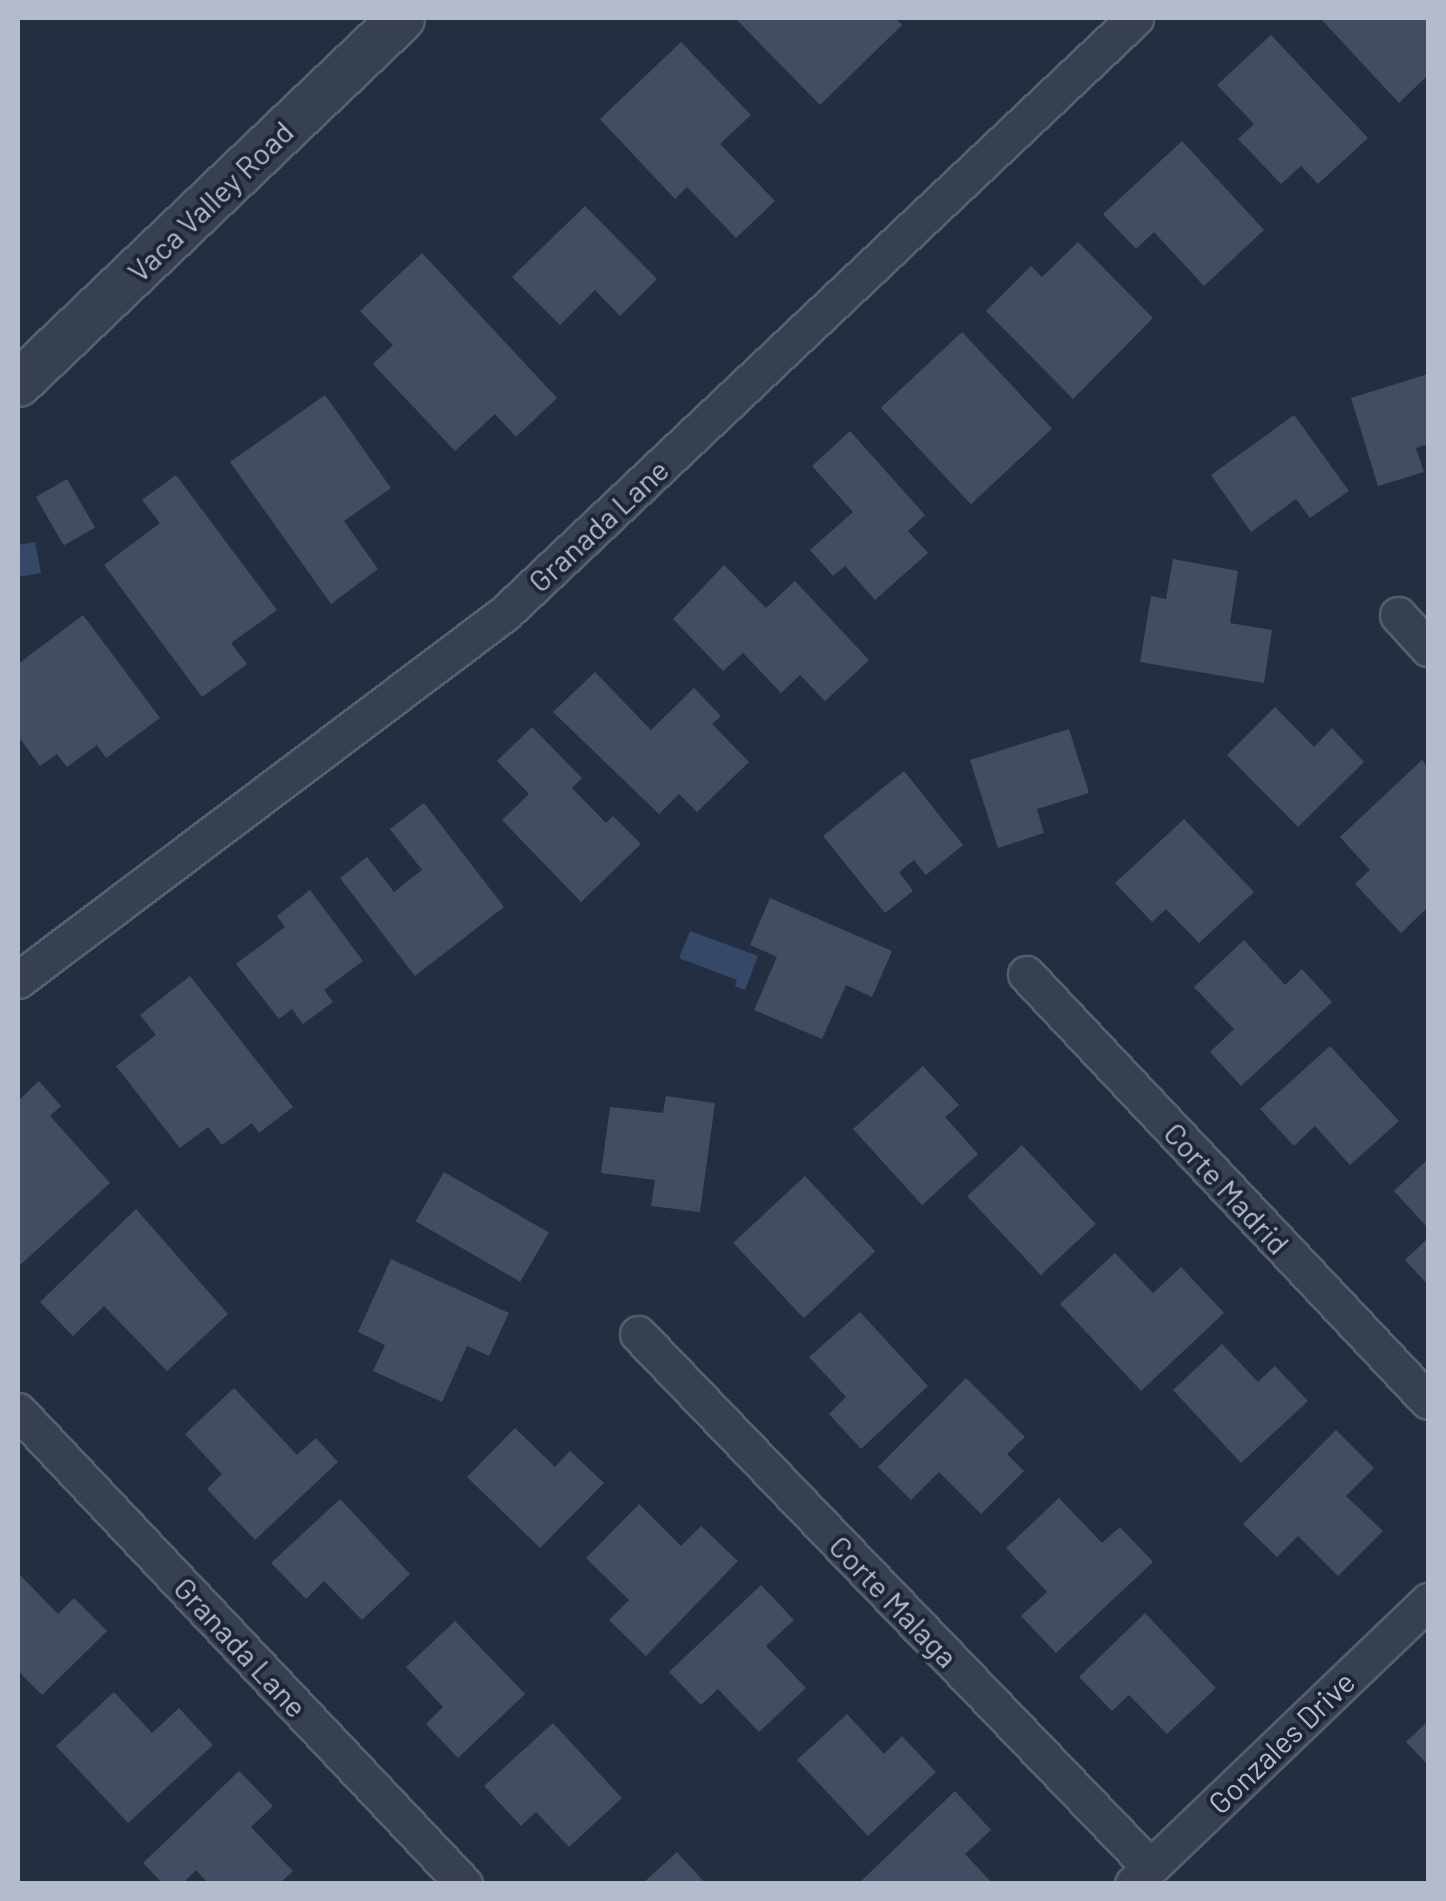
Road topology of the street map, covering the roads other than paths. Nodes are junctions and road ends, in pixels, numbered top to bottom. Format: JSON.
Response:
{"nodes":[{"id":1,"x":401,"y":18,"type":"edge"},
{"id":2,"x":1135,"y":18,"type":"edge"},
{"id":3,"x":18,"y":383,"type":"edge"},
{"id":4,"x":1398,"y":616,"type":"dead end"},
{"id":5,"x":1428,"y":648,"type":"edge"},
{"id":6,"x":1026,"y":974,"type":"dead end"},
{"id":7,"x":18,"y":980,"type":"edge"},
{"id":8,"x":638,"y":1334,"type":"dead end"},
{"id":9,"x":1428,"y":1401,"type":"edge"},
{"id":10,"x":18,"y":1411,"type":"edge"},
{"id":11,"x":1428,"y":1601,"type":"edge"},
{"id":12,"x":1142,"y":1875,"type":"edge"},
{"id":13,"x":464,"y":1884,"type":"edge"}],
"edges":[{"from":1,"to":3,"type":"street","name":"Vaca Valley Road"},
{"from":2,"to":7,"type":"street","name":"Granada Lane"},
{"from":4,"to":5,"type":"street"},
{"from":6,"to":9,"type":"street","name":"Corte Madrid"},
{"from":8,"to":12,"type":"street","name":"Corte Malaga"},
{"from":10,"to":13,"type":"street","name":"Granada Lane"},
{"from":11,"to":12,"type":"street","name":"Gonzales Drive"}]}
